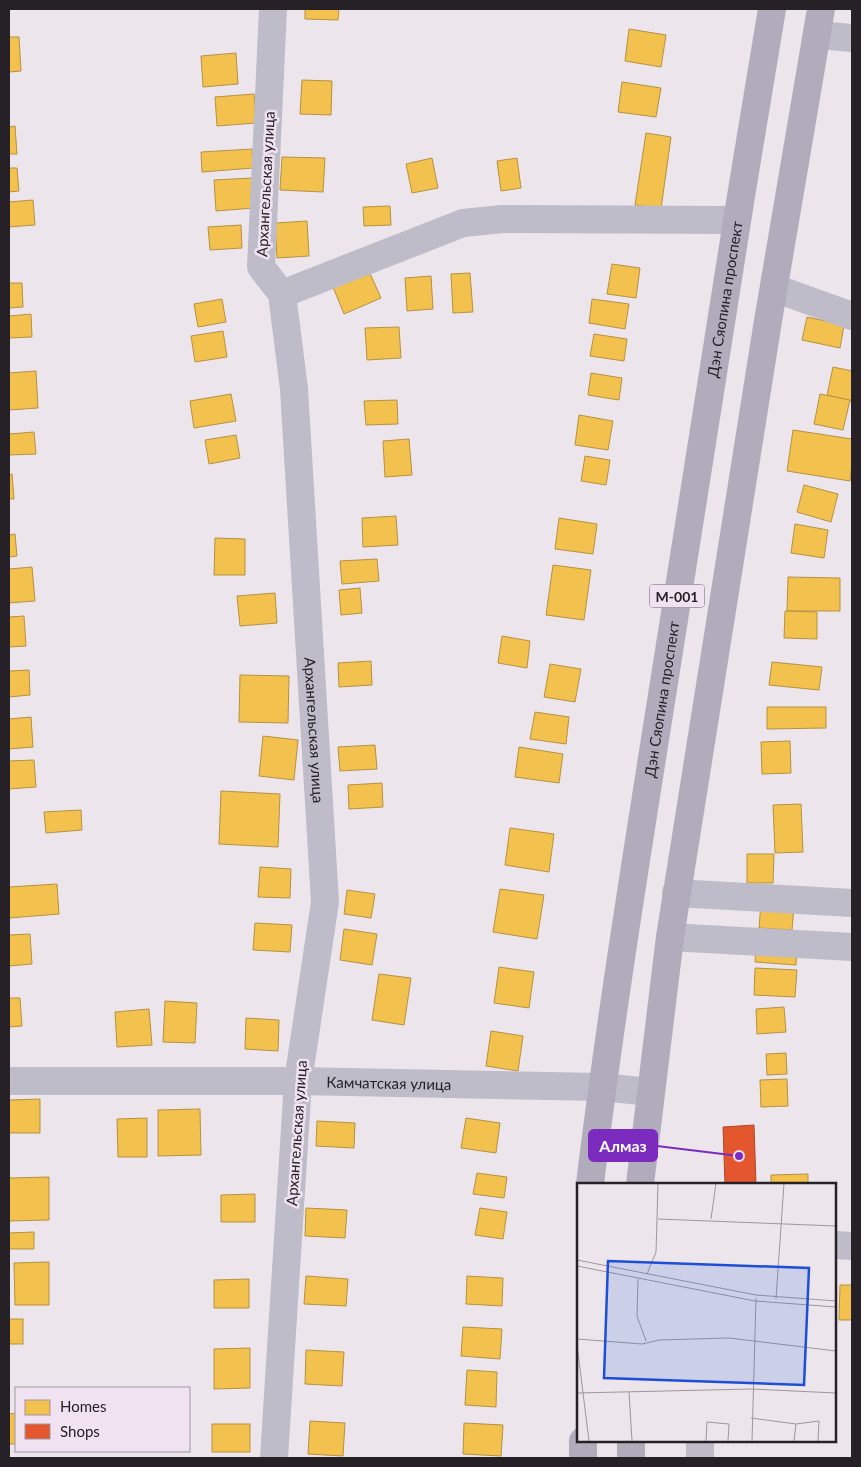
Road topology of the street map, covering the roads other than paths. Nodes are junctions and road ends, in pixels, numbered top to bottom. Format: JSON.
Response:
{"nodes":[{"id":1,"x":272,"y":9,"type":"edge"},
{"id":2,"x":772,"y":9,"type":"edge"},
{"id":3,"x":821,"y":9,"type":"edge"},
{"id":4,"x":817,"y":35,"type":"junction"},
{"id":5,"x":852,"y":38,"type":"edge"},
{"id":6,"x":736,"y":220,"type":"junction"},
{"id":7,"x":774,"y":288,"type":"junction"},
{"id":8,"x":282,"y":294,"type":"junction"},
{"id":9,"x":852,"y":316,"type":"edge"},
{"id":10,"x":676,"y":893,"type":"junction"},
{"id":11,"x":852,"y":903,"type":"edge"},
{"id":12,"x":670,"y":937,"type":"junction"},
{"id":13,"x":852,"y":947,"type":"edge"},
{"id":14,"x":9,"y":1081,"type":"edge"},
{"id":15,"x":298,"y":1081,"type":"junction"},
{"id":16,"x":602,"y":1087,"type":"junction"},
{"id":17,"x":650,"y":1092,"type":"junction"},
{"id":18,"x":590,"y":1183,"type":"edge"},
{"id":19,"x":640,"y":1183,"type":"edge"},
{"id":20,"x":836,"y":1245,"type":"edge"},
{"id":21,"x":852,"y":1246,"type":"edge"},
{"id":22,"x":583,"y":1442,"type":"edge"},
{"id":23,"x":631,"y":1442,"type":"edge"},
{"id":24,"x":700,"y":1442,"type":"edge"},
{"id":25,"x":274,"y":1458,"type":"edge"},
{"id":26,"x":583,"y":1458,"type":"edge"},
{"id":27,"x":631,"y":1458,"type":"edge"},
{"id":28,"x":700,"y":1458,"type":"edge"}],
"edges":[{"from":1,"to":8,"type":"street","name":"Архангельская улица"},
{"from":2,"to":6,"type":"main road","name":"Дэн Сяопина проспект","number":"M-001"},
{"from":3,"to":4,"type":"main road","number":"M-001"},
{"from":4,"to":5,"type":"street"},
{"from":4,"to":7,"type":"main road","number":"M-001"},
{"from":6,"to":8,"type":"street"},
{"from":6,"to":16,"type":"main road","name":"Дэн Сяопина проспект","number":"M-001"},
{"from":7,"to":9,"type":"street"},
{"from":7,"to":10,"type":"main road","number":"M-001"},
{"from":8,"to":15,"type":"street","name":"Архангельская улица"},
{"from":10,"to":11,"type":"street"},
{"from":10,"to":12,"type":"main road","number":"M-001"},
{"from":12,"to":13,"type":"street"},
{"from":12,"to":17,"type":"main road","number":"M-001"},
{"from":14,"to":15,"type":"street","name":"Камчатская улица"},
{"from":15,"to":16,"type":"street","name":"Камчатская улица"},
{"from":15,"to":25,"type":"street","name":"Архангельская улица"},
{"from":16,"to":17,"type":"street","name":"Камчатская улица"},
{"from":16,"to":18,"type":"main road","name":"Дэн Сяопина проспект","number":"M-001"},
{"from":17,"to":19,"type":"main road","number":"M-001"},
{"from":20,"to":21,"type":"street"},
{"from":22,"to":26,"type":"main road"},
{"from":23,"to":27,"type":"main road"},
{"from":24,"to":28,"type":"street"}]}
